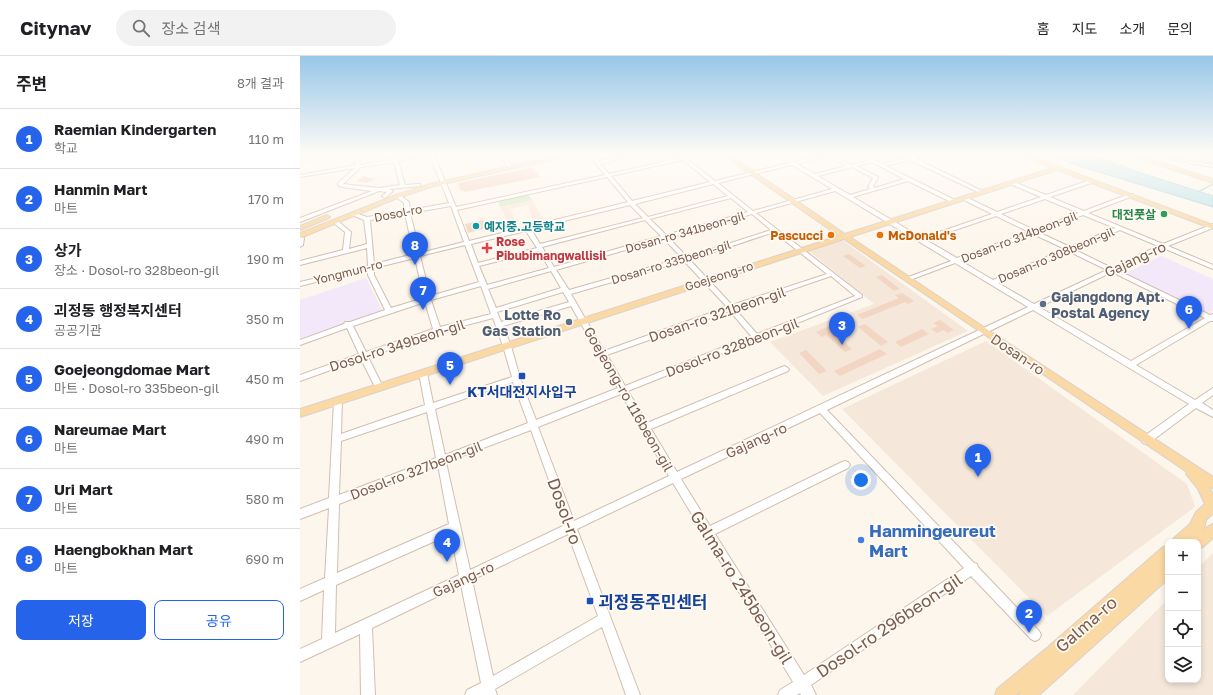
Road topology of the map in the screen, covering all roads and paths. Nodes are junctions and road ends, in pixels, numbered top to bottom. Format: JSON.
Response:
{"nodes":[{"id":1,"x":340,"y":184,"type":"edge"},
{"id":2,"x":402,"y":184,"type":"edge"},
{"id":3,"x":424,"y":184,"type":"edge"},
{"id":4,"x":432,"y":184,"type":"edge"},
{"id":5,"x":444,"y":184,"type":"edge"},
{"id":6,"x":567,"y":184,"type":"edge"},
{"id":7,"x":614,"y":184,"type":"edge"},
{"id":8,"x":710,"y":184,"type":"edge"},
{"id":9,"x":714,"y":184,"type":"edge"},
{"id":10,"x":770,"y":184,"type":"edge"},
{"id":11,"x":827,"y":184,"type":"edge"},
{"id":12,"x":872,"y":184,"type":"edge"},
{"id":13,"x":892,"y":184,"type":"edge"},
{"id":14,"x":918,"y":184,"type":"edge"},
{"id":15,"x":964,"y":184,"type":"edge"},
{"id":16,"x":1009,"y":184,"type":"edge"},
{"id":17,"x":1014,"y":184,"type":"edge"},
{"id":18,"x":1084,"y":184,"type":"edge"},
{"id":19,"x":1100,"y":184,"type":"edge"},
{"id":20,"x":1100,"y":184,"type":"edge"},
{"id":21,"x":418,"y":185,"type":"junction"},
{"id":22,"x":403,"y":187,"type":"junction"},
{"id":23,"x":380,"y":189,"type":"junction"},
{"id":24,"x":836,"y":189,"type":"junction"},
{"id":25,"x":874,"y":189,"type":"junction"},
{"id":26,"x":982,"y":192,"type":"junction"},
{"id":27,"x":1130,"y":195,"type":"junction"},
{"id":28,"x":386,"y":196,"type":"junction"},
{"id":29,"x":398,"y":196,"type":"junction"},
{"id":30,"x":731,"y":197,"type":"junction"},
{"id":31,"x":849,"y":197,"type":"junction"},
{"id":32,"x":1045,"y":197,"type":"junction"},
{"id":33,"x":964,"y":198,"type":"junction"},
{"id":34,"x":795,"y":201,"type":"junction"},
{"id":35,"x":953,"y":201,"type":"junction"},
{"id":36,"x":631,"y":203,"type":"junction"},
{"id":37,"x":453,"y":206,"type":"junction"},
{"id":38,"x":407,"y":211,"type":"junction"},
{"id":39,"x":1082,"y":212,"type":"junction"},
{"id":40,"x":752,"y":213,"type":"junction"},
{"id":41,"x":349,"y":214,"type":"junction"},
{"id":42,"x":996,"y":214,"type":"junction"},
{"id":43,"x":302,"y":218,"type":"edge"},
{"id":44,"x":367,"y":219,"type":"junction"},
{"id":45,"x":646,"y":219,"type":"junction"},
{"id":46,"x":890,"y":221,"type":"junction"},
{"id":47,"x":316,"y":222,"type":"junction"},
{"id":48,"x":337,"y":222,"type":"junction"},
{"id":49,"x":1213,"y":226,"type":"edge"},
{"id":50,"x":526,"y":228,"type":"junction"},
{"id":51,"x":1120,"y":228,"type":"junction"},
{"id":52,"x":775,"y":230,"type":"junction"},
{"id":53,"x":1032,"y":232,"type":"junction"},
{"id":54,"x":300,"y":236,"type":"edge"},
{"id":55,"x":844,"y":236,"type":"junction"},
{"id":56,"x":666,"y":238,"type":"junction"},
{"id":57,"x":920,"y":240,"type":"junction"},
{"id":58,"x":467,"y":243,"type":"junction"},
{"id":59,"x":370,"y":245,"type":"junction"},
{"id":60,"x":1163,"y":246,"type":"junction"},
{"id":61,"x":539,"y":248,"type":"junction"},
{"id":62,"x":801,"y":250,"type":"junction"},
{"id":63,"x":1070,"y":250,"type":"junction"},
{"id":64,"x":346,"y":251,"type":"junction"},
{"id":65,"x":418,"y":255,"type":"junction"},
{"id":66,"x":686,"y":259,"type":"junction"},
{"id":67,"x":956,"y":261,"type":"junction"},
{"id":68,"x":300,"y":263,"type":"edge"},
{"id":69,"x":476,"y":265,"type":"junction"},
{"id":70,"x":1211,"y":265,"type":"edge"},
{"id":71,"x":371,"y":266,"type":"junction"},
{"id":72,"x":553,"y":269,"type":"junction"},
{"id":73,"x":1112,"y":270,"type":"junction"},
{"id":74,"x":832,"y":274,"type":"junction"},
{"id":75,"x":908,"y":279,"type":"junction"},
{"id":76,"x":705,"y":281,"type":"junction"},
{"id":77,"x":992,"y":283,"type":"junction"},
{"id":78,"x":300,"y":284,"type":"edge"},
{"id":79,"x":484,"y":285,"type":"junction"},
{"id":80,"x":566,"y":291,"type":"junction"},
{"id":81,"x":427,"y":298,"type":"junction"},
{"id":82,"x":573,"y":303,"type":"junction"},
{"id":83,"x":1033,"y":307,"type":"junction"},
{"id":84,"x":731,"y":308,"type":"junction"},
{"id":85,"x":389,"y":311,"type":"junction"},
{"id":86,"x":494,"y":313,"type":"junction"},
{"id":87,"x":1212,"y":318,"type":"edge"},
{"id":88,"x":584,"y":320,"type":"junction"},
{"id":89,"x":348,"y":324,"type":"junction"},
{"id":90,"x":499,"y":325,"type":"junction"},
{"id":91,"x":437,"y":330,"type":"junction"},
{"id":92,"x":985,"y":332,"type":"junction"},
{"id":93,"x":756,"y":337,"type":"junction"},
{"id":94,"x":300,"y":343,"type":"edge"},
{"id":95,"x":507,"y":346,"type":"junction"},
{"id":96,"x":603,"y":354,"type":"junction"},
{"id":97,"x":364,"y":355,"type":"junction"},
{"id":98,"x":1130,"y":365,"type":"junction"},
{"id":99,"x":785,"y":369,"type":"dead end"},
{"id":100,"x":423,"y":373,"type":"junction"},
{"id":101,"x":300,"y":378,"type":"edge"},
{"id":102,"x":516,"y":378,"type":"junction"},
{"id":103,"x":380,"y":387,"type":"junction"},
{"id":104,"x":622,"y":390,"type":"junction"},
{"id":105,"x":1213,"y":391,"type":"edge"},
{"id":106,"x":338,"y":401,"type":"junction"},
{"id":107,"x":1196,"y":404,"type":"junction"},
{"id":108,"x":430,"y":407,"type":"junction"},
{"id":109,"x":821,"y":409,"type":"junction"},
{"id":110,"x":300,"y":410,"type":"edge"},
{"id":111,"x":1213,"y":414,"type":"edge"},
{"id":112,"x":533,"y":425,"type":"junction"},
{"id":113,"x":645,"y":428,"type":"junction"},
{"id":114,"x":336,"y":439,"type":"junction"},
{"id":115,"x":1146,"y":440,"type":"junction"},
{"id":116,"x":441,"y":460,"type":"junction"},
{"id":117,"x":1180,"y":461,"type":"junction"},
{"id":118,"x":845,"y":465,"type":"dead end"},
{"id":119,"x":1213,"y":474,"type":"edge"},
{"id":120,"x":675,"y":478,"type":"junction"},
{"id":121,"x":1213,"y":483,"type":"edge"},
{"id":122,"x":334,"y":501,"type":"junction"},
{"id":123,"x":1213,"y":513,"type":"edge"},
{"id":124,"x":300,"y":514,"type":"edge"},
{"id":125,"x":455,"y":527,"type":"junction"},
{"id":126,"x":571,"y":528,"type":"junction"},
{"id":127,"x":1195,"y":528,"type":"junction"},
{"id":128,"x":708,"y":532,"type":"junction"},
{"id":129,"x":1182,"y":539,"type":"edge"},
{"id":130,"x":1165,"y":555,"type":"edge"},
{"id":131,"x":973,"y":568,"type":"junction"},
{"id":132,"x":1165,"y":573,"type":"edge"},
{"id":133,"x":466,"y":578,"type":"junction"},
{"id":134,"x":330,"y":582,"type":"junction"},
{"id":135,"x":300,"y":595,"type":"edge"},
{"id":136,"x":605,"y":619,"type":"junction"},
{"id":137,"x":366,"y":625,"type":"junction"},
{"id":138,"x":1035,"y":635,"type":"dead end"},
{"id":139,"x":328,"y":643,"type":"junction"},
{"id":140,"x":300,"y":656,"type":"edge"},
{"id":141,"x":802,"y":683,"type":"junction"},
{"id":142,"x":489,"y":690,"type":"edge"},
{"id":143,"x":368,"y":695,"type":"edge"},
{"id":144,"x":472,"y":695,"type":"edge"},
{"id":145,"x":633,"y":695,"type":"edge"},
{"id":146,"x":785,"y":695,"type":"edge"},
{"id":147,"x":809,"y":695,"type":"edge"},
{"id":148,"x":1003,"y":695,"type":"edge"},
{"id":149,"x":1027,"y":695,"type":"edge"}],
"edges":[{"from":1,"to":23,"type":"street"},
{"from":2,"to":22,"type":"street"},
{"from":3,"to":21,"type":"main road"},
{"from":4,"to":29,"type":"main road"},
{"from":5,"to":37,"type":"street","name":"Dosol-ro"},
{"from":6,"to":37,"type":"street"},
{"from":7,"to":36,"type":"street"},
{"from":8,"to":36,"type":"street","name":"Yongmun-ro"},
{"from":9,"to":30,"type":"street","name":"Dosol-ro 328beon-gil"},
{"from":10,"to":34,"type":"main road","name":"Dosan-ro"},
{"from":11,"to":24,"type":"street"},
{"from":12,"to":25,"type":"street","name":"Yongmun-ro"},
{"from":13,"to":25,"type":"street"},
{"from":14,"to":35,"type":"street"},
{"from":15,"to":26,"type":"street"},
{"from":16,"to":26,"type":"main road","name":"Goejeong-ro"},
{"from":17,"to":32,"type":"street"},
{"from":18,"to":32,"type":"street"},
{"from":19,"to":49,"type":"main road"},
{"from":20,"to":27,"type":"main road"},
{"from":21,"to":22,"type":"street"},
{"from":21,"to":28,"type":"main road"},
{"from":22,"to":23,"type":"street"},
{"from":23,"to":28,"type":"street"},
{"from":23,"to":43,"type":"street"},
{"from":24,"to":31,"type":"street"},
{"from":24,"to":34,"type":"street"},
{"from":25,"to":31,"type":"street"},
{"from":26,"to":33,"type":"main road","name":"Goejeong-ro"},
{"from":27,"to":39,"type":"street","name":"Dosan-ro 314beon-gil"},
{"from":27,"to":49,"type":"main road"},
{"from":28,"to":41,"type":"main road"},
{"from":29,"to":38,"type":"street"},
{"from":29,"to":41,"type":"main road"},
{"from":30,"to":40,"type":"street","name":"Dosol-ro 328beon-gil"},
{"from":30,"to":45,"type":"street"},
{"from":31,"to":46,"type":"street"},
{"from":32,"to":39,"type":"street"},
{"from":32,"to":42,"type":"street"},
{"from":33,"to":35,"type":"main road","name":"Goejeong-ro"},
{"from":33,"to":42,"type":"street"},
{"from":34,"to":40,"type":"street","name":"Dosan-ro 341beon-gil"},
{"from":34,"to":55,"type":"main road","name":"Dosan-ro"},
{"from":35,"to":46,"type":"main road","name":"Goejeong-ro"},
{"from":36,"to":45,"type":"street"},
{"from":36,"to":50,"type":"street","name":"Yongmun-ro"},
{"from":37,"to":38,"type":"street","name":"Dosol-ro"},
{"from":37,"to":58,"type":"street","name":"Dosol-ro"},
{"from":38,"to":44,"type":"street","name":"Dosol-ro"},
{"from":38,"to":65,"type":"street"},
{"from":39,"to":51,"type":"street"},
{"from":39,"to":53,"type":"street","name":"Dosan-ro 314beon-gil"},
{"from":40,"to":52,"type":"street","name":"Dosol-ro 328beon-gil"},
{"from":40,"to":56,"type":"street","name":"Dosan-ro 341beon-gil"},
{"from":41,"to":44,"type":"street"},
{"from":41,"to":47,"type":"main road"},
{"from":41,"to":48,"type":"main road"},
{"from":41,"to":54,"type":"main road"},
{"from":42,"to":53,"type":"street"},
{"from":42,"to":57,"type":"street"},
{"from":43,"to":47,"type":"street"},
{"from":44,"to":59,"type":"street"},
{"from":45,"to":56,"type":"street"},
{"from":45,"to":61,"type":"street"},
{"from":46,"to":55,"type":"main road","name":"Goejeong-ro"},
{"from":46,"to":57,"type":"street"},
{"from":47,"to":54,"type":"main road"},
{"from":48,"to":54,"type":"main road"},
{"from":48,"to":64,"type":"street"},
{"from":49,"to":60,"type":"street","name":"Gajang-ro"},
{"from":50,"to":58,"type":"street","name":"Yongmun-ro"},
{"from":50,"to":61,"type":"street","name":"Goejeong-ro 116beon-gil"},
{"from":51,"to":60,"type":"street"},
{"from":51,"to":63,"type":"street","name":"Dosan-ro 308beon-gil"},
{"from":52,"to":62,"type":"street","name":"Dosol-ro 328beon-gil"},
{"from":52,"to":66,"type":"street","name":"Dosan-ro 335beon-gil"},
{"from":53,"to":63,"type":"street"},
{"from":53,"to":67,"type":"street","name":"Dosan-ro 314beon-gil"},
{"from":55,"to":62,"type":"main road","name":"Goejeong-ro"},
{"from":55,"to":75,"type":"main road","name":"Dosan-ro"},
{"from":56,"to":66,"type":"street"},
{"from":56,"to":72,"type":"street","name":"Dosan-ro 341beon-gil"},
{"from":57,"to":67,"type":"street"},
{"from":58,"to":65,"type":"street","name":"Yongmun-ro"},
{"from":58,"to":69,"type":"street","name":"Dosol-ro"},
{"from":59,"to":64,"type":"street"},
{"from":59,"to":71,"type":"street"},
{"from":60,"to":70,"type":"street"},
{"from":60,"to":73,"type":"street","name":"Gajang-ro"},
{"from":61,"to":69,"type":"street"},
{"from":61,"to":72,"type":"street","name":"Goejeong-ro 116beon-gil"},
{"from":62,"to":74,"type":"street","name":"Dosol-ro 328beon-gil"},
{"from":62,"to":76,"type":"main road","name":"Goejeong-ro"},
{"from":63,"to":73,"type":"street"},
{"from":63,"to":77,"type":"street","name":"Dosan-ro 308beon-gil"},
{"from":64,"to":68,"type":"street"},
{"from":65,"to":71,"type":"street","name":"Yongmun-ro"},
{"from":65,"to":81,"type":"street"},
{"from":66,"to":76,"type":"street"},
{"from":66,"to":80,"type":"street","name":"Dosan-ro 335beon-gil"},
{"from":67,"to":75,"type":"street","name":"Dosan-ro 314beon-gil"},
{"from":67,"to":77,"type":"street"},
{"from":69,"to":79,"type":"street","name":"Dosol-ro"},
{"from":71,"to":78,"type":"street","name":"Yongmun-ro"},
{"from":71,"to":85,"type":"street"},
{"from":72,"to":79,"type":"street","name":"Dosan-ro 341beon-gil"},
{"from":72,"to":80,"type":"street","name":"Goejeong-ro 116beon-gil"},
{"from":73,"to":83,"type":"street","name":"Gajang-ro"},
{"from":73,"to":87,"type":"street"},
{"from":74,"to":84,"type":"street","name":"Dosan-ro 321beon-gil"},
{"from":74,"to":93,"type":"street","name":"Dosol-ro 328beon-gil"},
{"from":75,"to":92,"type":"main road","name":"Dosan-ro"},
{"from":76,"to":84,"type":"street"},
{"from":76,"to":88,"type":"main road","name":"Goejeong-ro"},
{"from":77,"to":83,"type":"street"},
{"from":79,"to":81,"type":"street","name":"Dosan-ro 341beon-gil"},
{"from":79,"to":86,"type":"street","name":"Dosol-ro"},
{"from":80,"to":82,"type":"street","name":"Goejeong-ro 116beon-gil"},
{"from":80,"to":86,"type":"street"},
{"from":81,"to":85,"type":"street","name":"Dosan-ro 341beon-gil"},
{"from":81,"to":91,"type":"street"},
{"from":82,"to":88,"type":"street","name":"Goejeong-ro 116beon-gil"},
{"from":82,"to":90,"type":"street"},
{"from":83,"to":92,"type":"street","name":"Gajang-ro"},
{"from":83,"to":98,"type":"street"},
{"from":84,"to":93,"type":"street"},
{"from":84,"to":96,"type":"street","name":"Dosan-ro 321beon-gil"},
{"from":85,"to":89,"type":"street","name":"Dosan-ro 341beon-gil"},
{"from":86,"to":90,"type":"street","name":"Dosol-ro"},
{"from":86,"to":91,"type":"street","name":"Dosol-ro 349beon-gil"},
{"from":87,"to":98,"type":"street"},
{"from":88,"to":95,"type":"main road","name":"Goejeong-ro"},
{"from":88,"to":96,"type":"street","name":"Goejeong-ro 116beon-gil"},
{"from":89,"to":94,"type":"street","name":"Dosan-ro 341beon-gil"},
{"from":89,"to":97,"type":"street"},
{"from":90,"to":95,"type":"street","name":"Dosol-ro"},
{"from":91,"to":97,"type":"street","name":"Dosol-ro 349beon-gil"},
{"from":92,"to":109,"type":"street","name":"Gajang-ro"},
{"from":92,"to":115,"type":"main road","name":"Dosan-ro"},
{"from":93,"to":104,"type":"street","name":"Dosol-ro 328beon-gil"},
{"from":95,"to":100,"type":"main road","name":"Goejeong-ro"},
{"from":95,"to":102,"type":"street","name":"Dosol-ro"},
{"from":96,"to":104,"type":"street","name":"Goejeong-ro 116beon-gil"},
{"from":97,"to":101,"type":"street","name":"Dosol-ro 349beon-gil"},
{"from":97,"to":103,"type":"street"},
{"from":98,"to":107,"type":"street"},
{"from":99,"to":113,"type":"street"},
{"from":100,"to":103,"type":"main road","name":"Goejeong-ro"},
{"from":100,"to":108,"type":"street"},
{"from":102,"to":108,"type":"street"},
{"from":102,"to":112,"type":"street","name":"Dosol-ro"},
{"from":103,"to":106,"type":"main road","name":"Goejeong-ro"},
{"from":104,"to":112,"type":"street","name":"Dosol-ro 328beon-gil"},
{"from":104,"to":113,"type":"street","name":"Goejeong-ro 116beon-gil"},
{"from":105,"to":107,"type":"street"},
{"from":106,"to":110,"type":"main road","name":"Goejeong-ro"},
{"from":106,"to":114,"type":"street"},
{"from":107,"to":111,"type":"street"},
{"from":107,"to":115,"type":"street"},
{"from":108,"to":114,"type":"street"},
{"from":108,"to":116,"type":"street"},
{"from":109,"to":120,"type":"street","name":"Gajang-ro"},
{"from":109,"to":131,"type":"street"},
{"from":112,"to":116,"type":"street","name":"Dosol-ro 327beon-gil"},
{"from":112,"to":126,"type":"street","name":"Dosol-ro"},
{"from":113,"to":120,"type":"street","name":"Goejeong-ro 116beon-gil"},
{"from":114,"to":122,"type":"street"},
{"from":115,"to":117,"type":"main road","name":"Dosan-ro"},
{"from":116,"to":122,"type":"street","name":"Dosol-ro 327beon-gil"},
{"from":116,"to":125,"type":"street"},
{"from":117,"to":119,"type":"main road"},
{"from":117,"to":121,"type":"main road","name":"Dosan-ro"},
{"from":117,"to":127,"type":"main road"},
{"from":118,"to":128,"type":"street"},
{"from":120,"to":126,"type":"street","name":"Gajang-ro"},
{"from":120,"to":128,"type":"street","name":"Galma-ro 245beon-gil"},
{"from":122,"to":124,"type":"street","name":"Dosol-ro 327beon-gil"},
{"from":122,"to":134,"type":"street"},
{"from":123,"to":127,"type":"main road"},
{"from":125,"to":133,"type":"street"},
{"from":125,"to":134,"type":"street"},
{"from":126,"to":133,"type":"street","name":"Gajang-ro"},
{"from":126,"to":136,"type":"street","name":"Dosol-ro"},
{"from":127,"to":129,"type":"main road"},
{"from":128,"to":141,"type":"street","name":"Galma-ro 245beon-gil"},
{"from":130,"to":148,"type":"main road","name":"Galma-ro"},
{"from":131,"to":138,"type":"street"},
{"from":131,"to":141,"type":"street","name":"Dosol-ro 296beon-gil"},
{"from":132,"to":149,"type":"main road","name":"Galma-ro"},
{"from":133,"to":137,"type":"street","name":"Gajang-ro"},
{"from":133,"to":142,"type":"street"},
{"from":134,"to":135,"type":"street"},
{"from":134,"to":139,"type":"street"},
{"from":136,"to":142,"type":"street"},
{"from":136,"to":145,"type":"street","name":"Dosol-ro"},
{"from":137,"to":139,"type":"street","name":"Gajang-ro"},
{"from":137,"to":143,"type":"street"},
{"from":139,"to":140,"type":"street","name":"Gajang-ro"},
{"from":141,"to":146,"type":"street","name":"Dosol-ro 296beon-gil"},
{"from":141,"to":147,"type":"street","name":"Galma-ro 245beon-gil"},
{"from":142,"to":144,"type":"street"}]}
